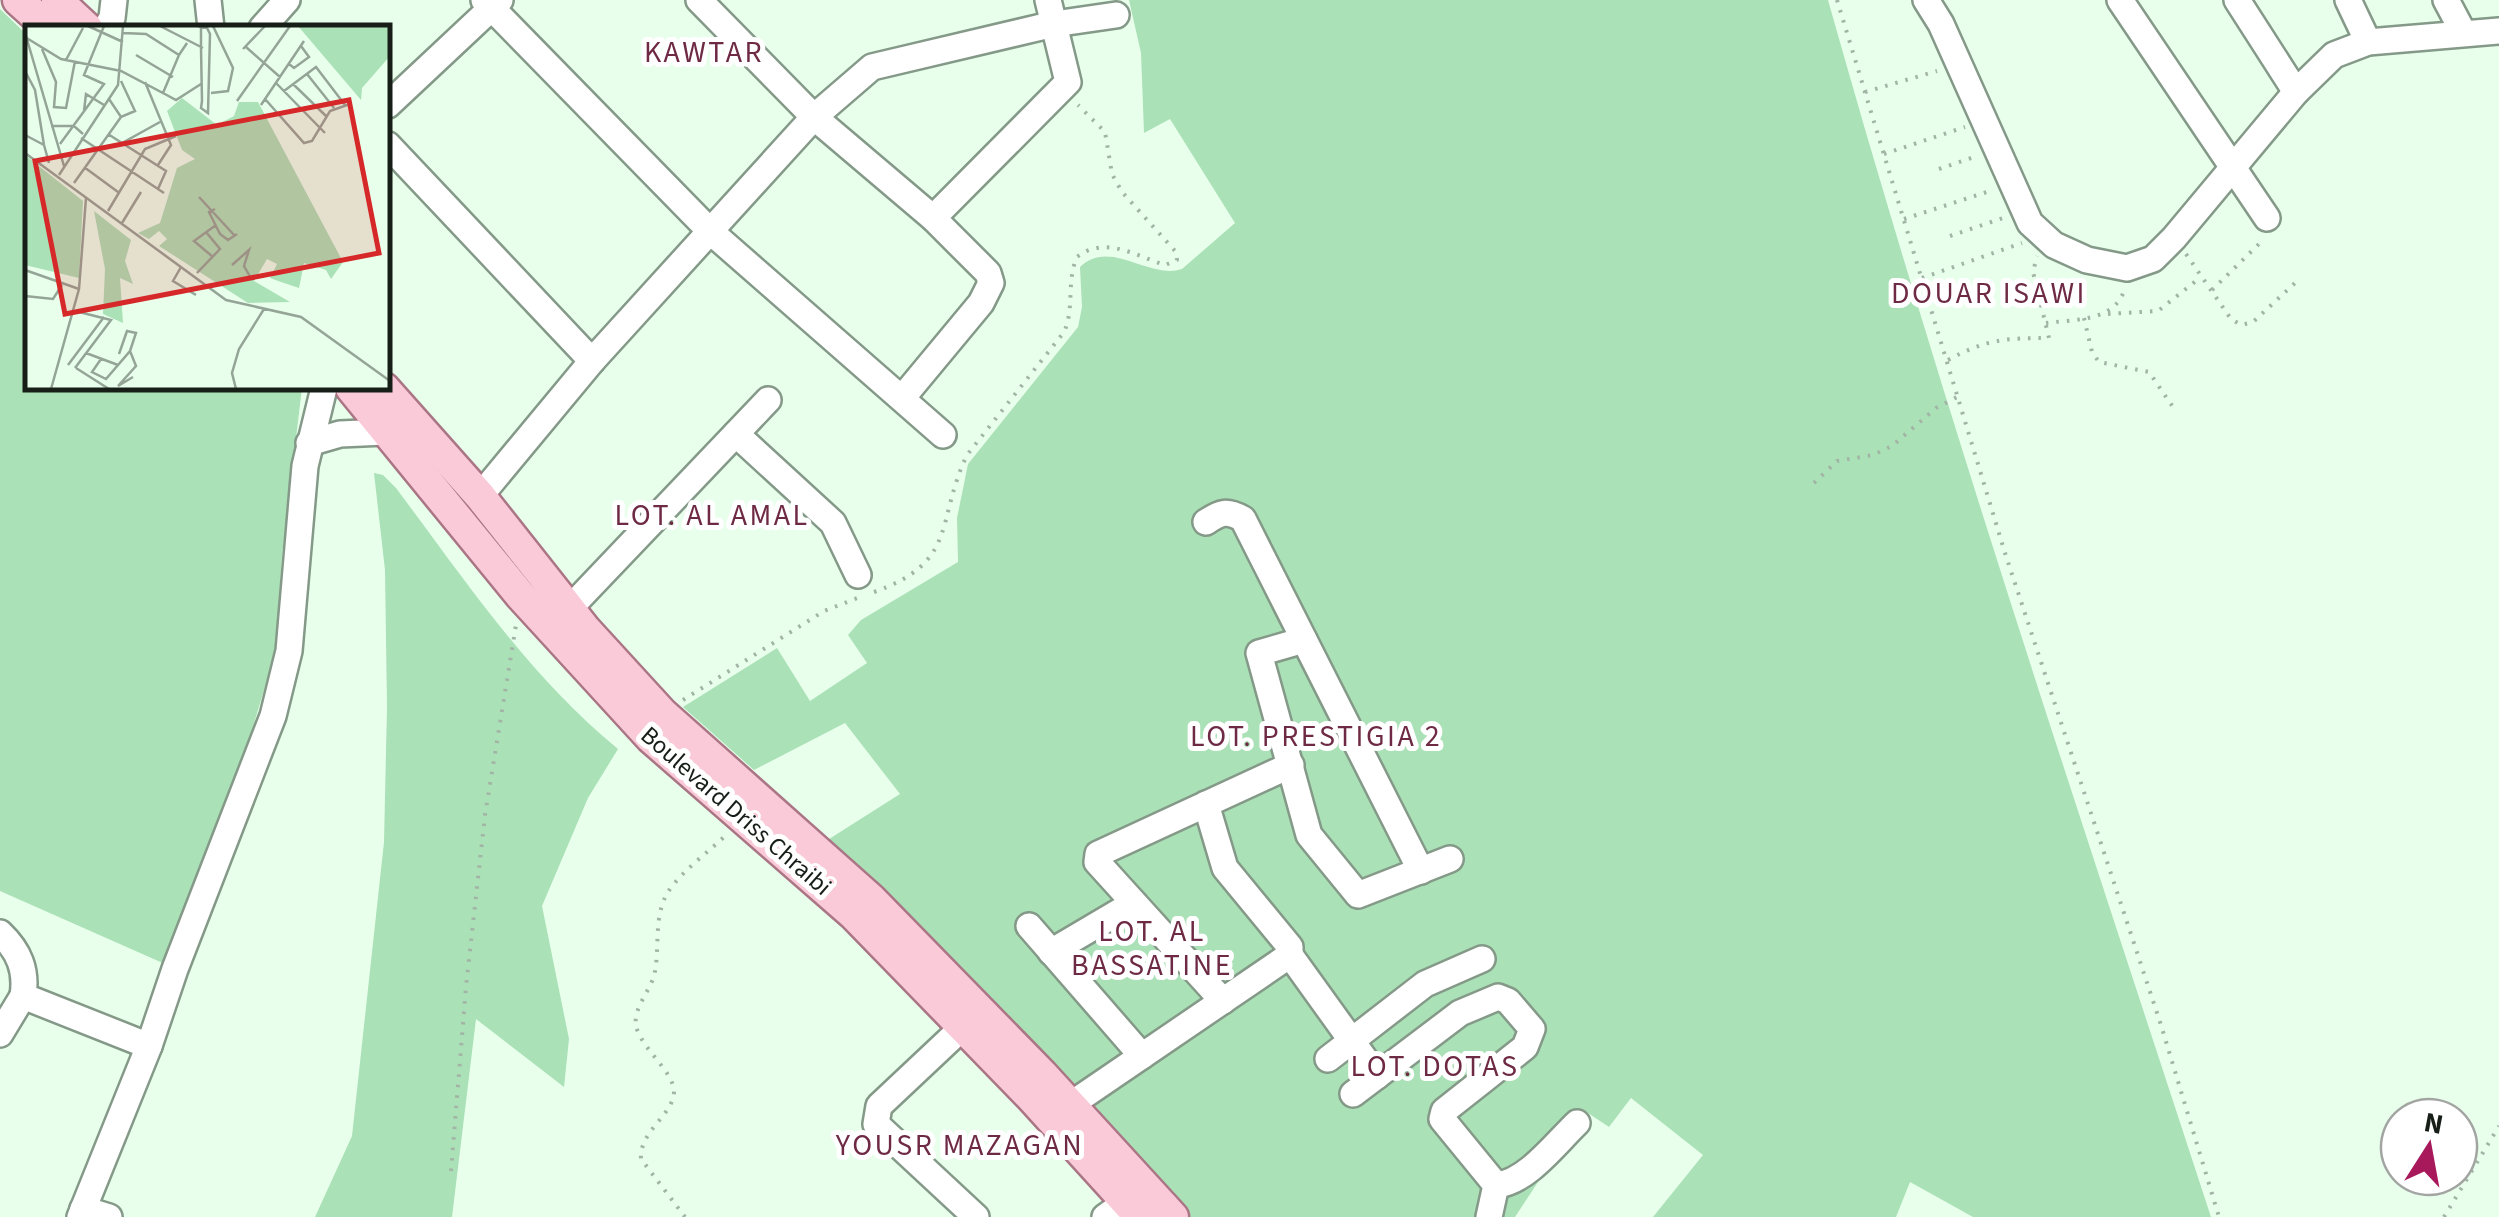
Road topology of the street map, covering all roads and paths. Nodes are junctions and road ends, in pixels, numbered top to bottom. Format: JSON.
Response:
{"nodes":[{"id":1,"x":18,"y":0,"type":"edge"},
{"id":2,"x":58,"y":0,"type":"edge"},
{"id":3,"x":114,"y":0,"type":"edge"},
{"id":4,"x":208,"y":0,"type":"edge"},
{"id":5,"x":287,"y":0,"type":"edge"},
{"id":6,"x":699,"y":0,"type":"edge"},
{"id":7,"x":1837,"y":0,"type":"edge"},
{"id":8,"x":1926,"y":0,"type":"edge"},
{"id":9,"x":2120,"y":0,"type":"edge"},
{"id":10,"x":2237,"y":0,"type":"edge"},
{"id":11,"x":2348,"y":0,"type":"edge"},
{"id":12,"x":2446,"y":0,"type":"edge"},
{"id":13,"x":492,"y":3,"type":"edge"},
{"id":14,"x":1051,"y":12,"type":"edge"},
{"id":15,"x":1116,"y":15,"type":"dead end"},
{"id":16,"x":45,"y":25,"type":"edge"},
{"id":17,"x":84,"y":25,"type":"edge"},
{"id":18,"x":108,"y":25,"type":"edge"},
{"id":19,"x":210,"y":25,"type":"edge"},
{"id":20,"x":265,"y":25,"type":"edge"},
{"id":21,"x":2499,"y":31,"type":"edge"},
{"id":22,"x":2462,"y":32,"type":"junction"},
{"id":23,"x":2368,"y":42,"type":"junction"},
{"id":24,"x":1959,"y":64,"type":"junction"},
{"id":25,"x":1068,"y":82,"type":"junction"},
{"id":26,"x":1865,"y":92,"type":"junction"},
{"id":27,"x":2296,"y":92,"type":"junction"},
{"id":28,"x":390,"y":102,"type":"edge"},
{"id":29,"x":814,"y":118,"type":"junction"},
{"id":30,"x":1984,"y":120,"type":"junction"},
{"id":31,"x":390,"y":147,"type":"edge"},
{"id":32,"x":1998,"y":150,"type":"junction"},
{"id":33,"x":1884,"y":154,"type":"junction"},
{"id":34,"x":2232,"y":167,"type":"junction"},
{"id":35,"x":1939,"y":170,"type":"dead end"},
{"id":36,"x":2013,"y":184,"type":"junction"},
{"id":37,"x":2025,"y":211,"type":"junction"},
{"id":38,"x":932,"y":218,"type":"junction"},
{"id":39,"x":2267,"y":218,"type":"dead end"},
{"id":40,"x":1904,"y":219,"type":"junction"},
{"id":41,"x":711,"y":232,"type":"junction"},
{"id":42,"x":1950,"y":236,"type":"dead end"},
{"id":43,"x":2047,"y":238,"type":"junction"},
{"id":44,"x":2174,"y":238,"type":"junction"},
{"id":45,"x":2259,"y":244,"type":"dead end"},
{"id":46,"x":2127,"y":268,"type":"junction"},
{"id":47,"x":2202,"y":276,"type":"junction"},
{"id":48,"x":1922,"y":278,"type":"junction"},
{"id":49,"x":2295,"y":284,"type":"dead end"},
{"id":50,"x":2212,"y":290,"type":"junction"},
{"id":51,"x":2108,"y":314,"type":"junction"},
{"id":52,"x":2084,"y":318,"type":"junction"},
{"id":53,"x":2046,"y":323,"type":"junction"},
{"id":54,"x":1948,"y":360,"type":"junction"},
{"id":55,"x":592,"y":361,"type":"junction"},
{"id":56,"x":323,"y":390,"type":"edge"},
{"id":57,"x":353,"y":390,"type":"edge"},
{"id":58,"x":386,"y":390,"type":"edge"},
{"id":59,"x":1959,"y":396,"type":"junction"},
{"id":60,"x":902,"y":397,"type":"junction"},
{"id":61,"x":768,"y":400,"type":"dead end"},
{"id":62,"x":2175,"y":410,"type":"dead end"},
{"id":63,"x":385,"y":432,"type":"junction"},
{"id":64,"x":736,"y":434,"type":"junction"},
{"id":65,"x":942,"y":435,"type":"dead end"},
{"id":66,"x":309,"y":443,"type":"junction"},
{"id":67,"x":1814,"y":483,"type":"dead end"},
{"id":68,"x":480,"y":496,"type":"junction"},
{"id":69,"x":1206,"y":522,"type":"dead end"},
{"id":70,"x":858,"y":574,"type":"dead end"},
{"id":71,"x":520,"y":595,"type":"junction"},
{"id":72,"x":569,"y":609,"type":"junction"},
{"id":73,"x":1304,"y":640,"type":"junction"},
{"id":74,"x":662,"y":713,"type":"junction"},
{"id":75,"x":1291,"y":765,"type":"junction"},
{"id":76,"x":1206,"y":804,"type":"junction"},
{"id":77,"x":742,"y":817,"type":"junction"},
{"id":78,"x":1450,"y":859,"type":"dead end"},
{"id":79,"x":821,"y":870,"type":"junction"},
{"id":80,"x":1420,"y":871,"type":"junction"},
{"id":81,"x":1134,"y":903,"type":"junction"},
{"id":82,"x":862,"y":907,"type":"junction"},
{"id":83,"x":1029,"y":926,"type":"dead end"},
{"id":84,"x":0,"y":933,"type":"edge"},
{"id":85,"x":1051,"y":952,"type":"junction"},
{"id":86,"x":1290,"y":954,"type":"junction"},
{"id":87,"x":1482,"y":959,"type":"dead end"},
{"id":88,"x":22,"y":996,"type":"junction"},
{"id":89,"x":1223,"y":1000,"type":"junction"},
{"id":90,"x":963,"y":1028,"type":"junction"},
{"id":91,"x":0,"y":1034,"type":"edge"},
{"id":92,"x":1352,"y":1042,"type":"junction"},
{"id":93,"x":148,"y":1046,"type":"junction"},
{"id":94,"x":1142,"y":1056,"type":"junction"},
{"id":95,"x":1328,"y":1059,"type":"dead end"},
{"id":96,"x":1377,"y":1076,"type":"junction"},
{"id":97,"x":1354,"y":1094,"type":"dead end"},
{"id":98,"x":1070,"y":1105,"type":"junction"},
{"id":99,"x":1577,"y":1123,"type":"dead end"},
{"id":100,"x":2499,"y":1126,"type":"edge"},
{"id":101,"x":451,"y":1171,"type":"dead end"},
{"id":102,"x":1496,"y":1185,"type":"junction"},
{"id":103,"x":1124,"y":1212,"type":"edge"},
{"id":104,"x":81,"y":1213,"type":"edge"},
{"id":105,"x":109,"y":1217,"type":"edge"},
{"id":106,"x":685,"y":1217,"type":"edge"},
{"id":107,"x":976,"y":1217,"type":"edge"},
{"id":108,"x":1172,"y":1217,"type":"edge"},
{"id":109,"x":1489,"y":1217,"type":"edge"},
{"id":110,"x":2218,"y":1217,"type":"edge"},
{"id":111,"x":2444,"y":1217,"type":"edge"}],
"edges":[{"from":1,"to":16,"type":"main road"},
{"from":2,"to":17,"type":"main road"},
{"from":3,"to":18,"type":"street"},
{"from":4,"to":19,"type":"street"},
{"from":5,"to":20,"type":"street"},
{"from":6,"to":29,"type":"street"},
{"from":7,"to":26,"type":"path"},
{"from":8,"to":24,"type":"street"},
{"from":9,"to":34,"type":"street"},
{"from":10,"to":27,"type":"street"},
{"from":11,"to":23,"type":"street"},
{"from":12,"to":22,"type":"street"},
{"from":13,"to":28,"type":"street"},
{"from":13,"to":41,"type":"street"},
{"from":14,"to":15,"type":"street"},
{"from":14,"to":25,"type":"street"},
{"from":14,"to":29,"type":"street"},
{"from":21,"to":22,"type":"street"},
{"from":22,"to":23,"type":"street"},
{"from":23,"to":27,"type":"street"},
{"from":24,"to":26,"type":"path"},
{"from":24,"to":30,"type":"street"},
{"from":25,"to":38,"type":"street"},
{"from":25,"to":74,"type":"path"},
{"from":26,"to":33,"type":"path"},
{"from":27,"to":34,"type":"street"},
{"from":29,"to":38,"type":"street"},
{"from":29,"to":41,"type":"street"},
{"from":30,"to":32,"type":"street"},
{"from":30,"to":33,"type":"path"},
{"from":31,"to":55,"type":"street"},
{"from":32,"to":35,"type":"path"},
{"from":32,"to":36,"type":"street"},
{"from":33,"to":40,"type":"path"},
{"from":34,"to":39,"type":"street"},
{"from":34,"to":44,"type":"street"},
{"from":36,"to":37,"type":"street"},
{"from":36,"to":40,"type":"path"},
{"from":37,"to":42,"type":"path"},
{"from":37,"to":43,"type":"street"},
{"from":38,"to":60,"type":"street"},
{"from":40,"to":48,"type":"path"},
{"from":41,"to":55,"type":"street"},
{"from":41,"to":60,"type":"street"},
{"from":43,"to":46,"type":"street"},
{"from":43,"to":48,"type":"path"},
{"from":43,"to":53,"type":"path"},
{"from":44,"to":46,"type":"street"},
{"from":44,"to":47,"type":"path"},
{"from":45,"to":50,"type":"path"},
{"from":46,"to":51,"type":"path"},
{"from":47,"to":50,"type":"path"},
{"from":47,"to":51,"type":"path"},
{"from":48,"to":54,"type":"path"},
{"from":49,"to":50,"type":"path"},
{"from":51,"to":52,"type":"path"},
{"from":52,"to":53,"type":"path"},
{"from":52,"to":62,"type":"path"},
{"from":53,"to":54,"type":"path"},
{"from":54,"to":59,"type":"path"},
{"from":55,"to":68,"type":"street"},
{"from":56,"to":66,"type":"street"},
{"from":57,"to":63,"type":"main road","name":"Boulevard Driss Chraibi"},
{"from":58,"to":68,"type":"main road","name":"Boulevard Driss Chraibi"},
{"from":59,"to":67,"type":"path"},
{"from":59,"to":110,"type":"path"},
{"from":60,"to":65,"type":"street"},
{"from":61,"to":64,"type":"street"},
{"from":63,"to":66,"type":"street"},
{"from":63,"to":71,"type":"main road","name":"Boulevard Driss Chraibi"},
{"from":64,"to":70,"type":"street"},
{"from":64,"to":72,"type":"street"},
{"from":66,"to":93,"type":"street"},
{"from":68,"to":72,"type":"main road","name":"Boulevard Driss Chraibi"},
{"from":69,"to":73,"type":"street"},
{"from":71,"to":77,"type":"main road","name":"Boulevard Driss Chraibi"},
{"from":71,"to":101,"type":"path"},
{"from":72,"to":74,"type":"main road","name":"Boulevard Driss Chraibi"},
{"from":73,"to":75,"type":"street"},
{"from":73,"to":80,"type":"street"},
{"from":74,"to":79,"type":"main road","name":"Boulevard Driss Chraibi"},
{"from":75,"to":76,"type":"street"},
{"from":75,"to":80,"type":"street"},
{"from":76,"to":81,"type":"street"},
{"from":76,"to":86,"type":"street"},
{"from":77,"to":79,"type":"main road","name":"Boulevard Driss Chraibi"},
{"from":77,"to":106,"type":"path"},
{"from":78,"to":80,"type":"street"},
{"from":79,"to":82,"type":"main road","name":"Boulevard Driss Chraibi"},
{"from":81,"to":85,"type":"street"},
{"from":81,"to":89,"type":"street"},
{"from":82,"to":90,"type":"main road","name":"Boulevard Driss Chraibi"},
{"from":82,"to":98,"type":"main road","name":"Boulevard Driss Chraibi"},
{"from":83,"to":85,"type":"street"},
{"from":84,"to":88,"type":"street"},
{"from":85,"to":94,"type":"street"},
{"from":86,"to":89,"type":"street"},
{"from":86,"to":92,"type":"street"},
{"from":87,"to":92,"type":"street"},
{"from":88,"to":91,"type":"street"},
{"from":88,"to":93,"type":"street"},
{"from":89,"to":94,"type":"street"},
{"from":90,"to":103,"type":"main road","name":"Boulevard Driss Chraibi"},
{"from":90,"to":107,"type":"street"},
{"from":92,"to":95,"type":"street"},
{"from":92,"to":96,"type":"street"},
{"from":93,"to":104,"type":"street"},
{"from":94,"to":98,"type":"street"},
{"from":96,"to":97,"type":"street"},
{"from":96,"to":102,"type":"street"},
{"from":98,"to":108,"type":"main road","name":"Boulevard Driss Chraibi"},
{"from":99,"to":102,"type":"street"},
{"from":100,"to":111,"type":"path"},
{"from":102,"to":109,"type":"street"},
{"from":104,"to":105,"type":"street"}]}
